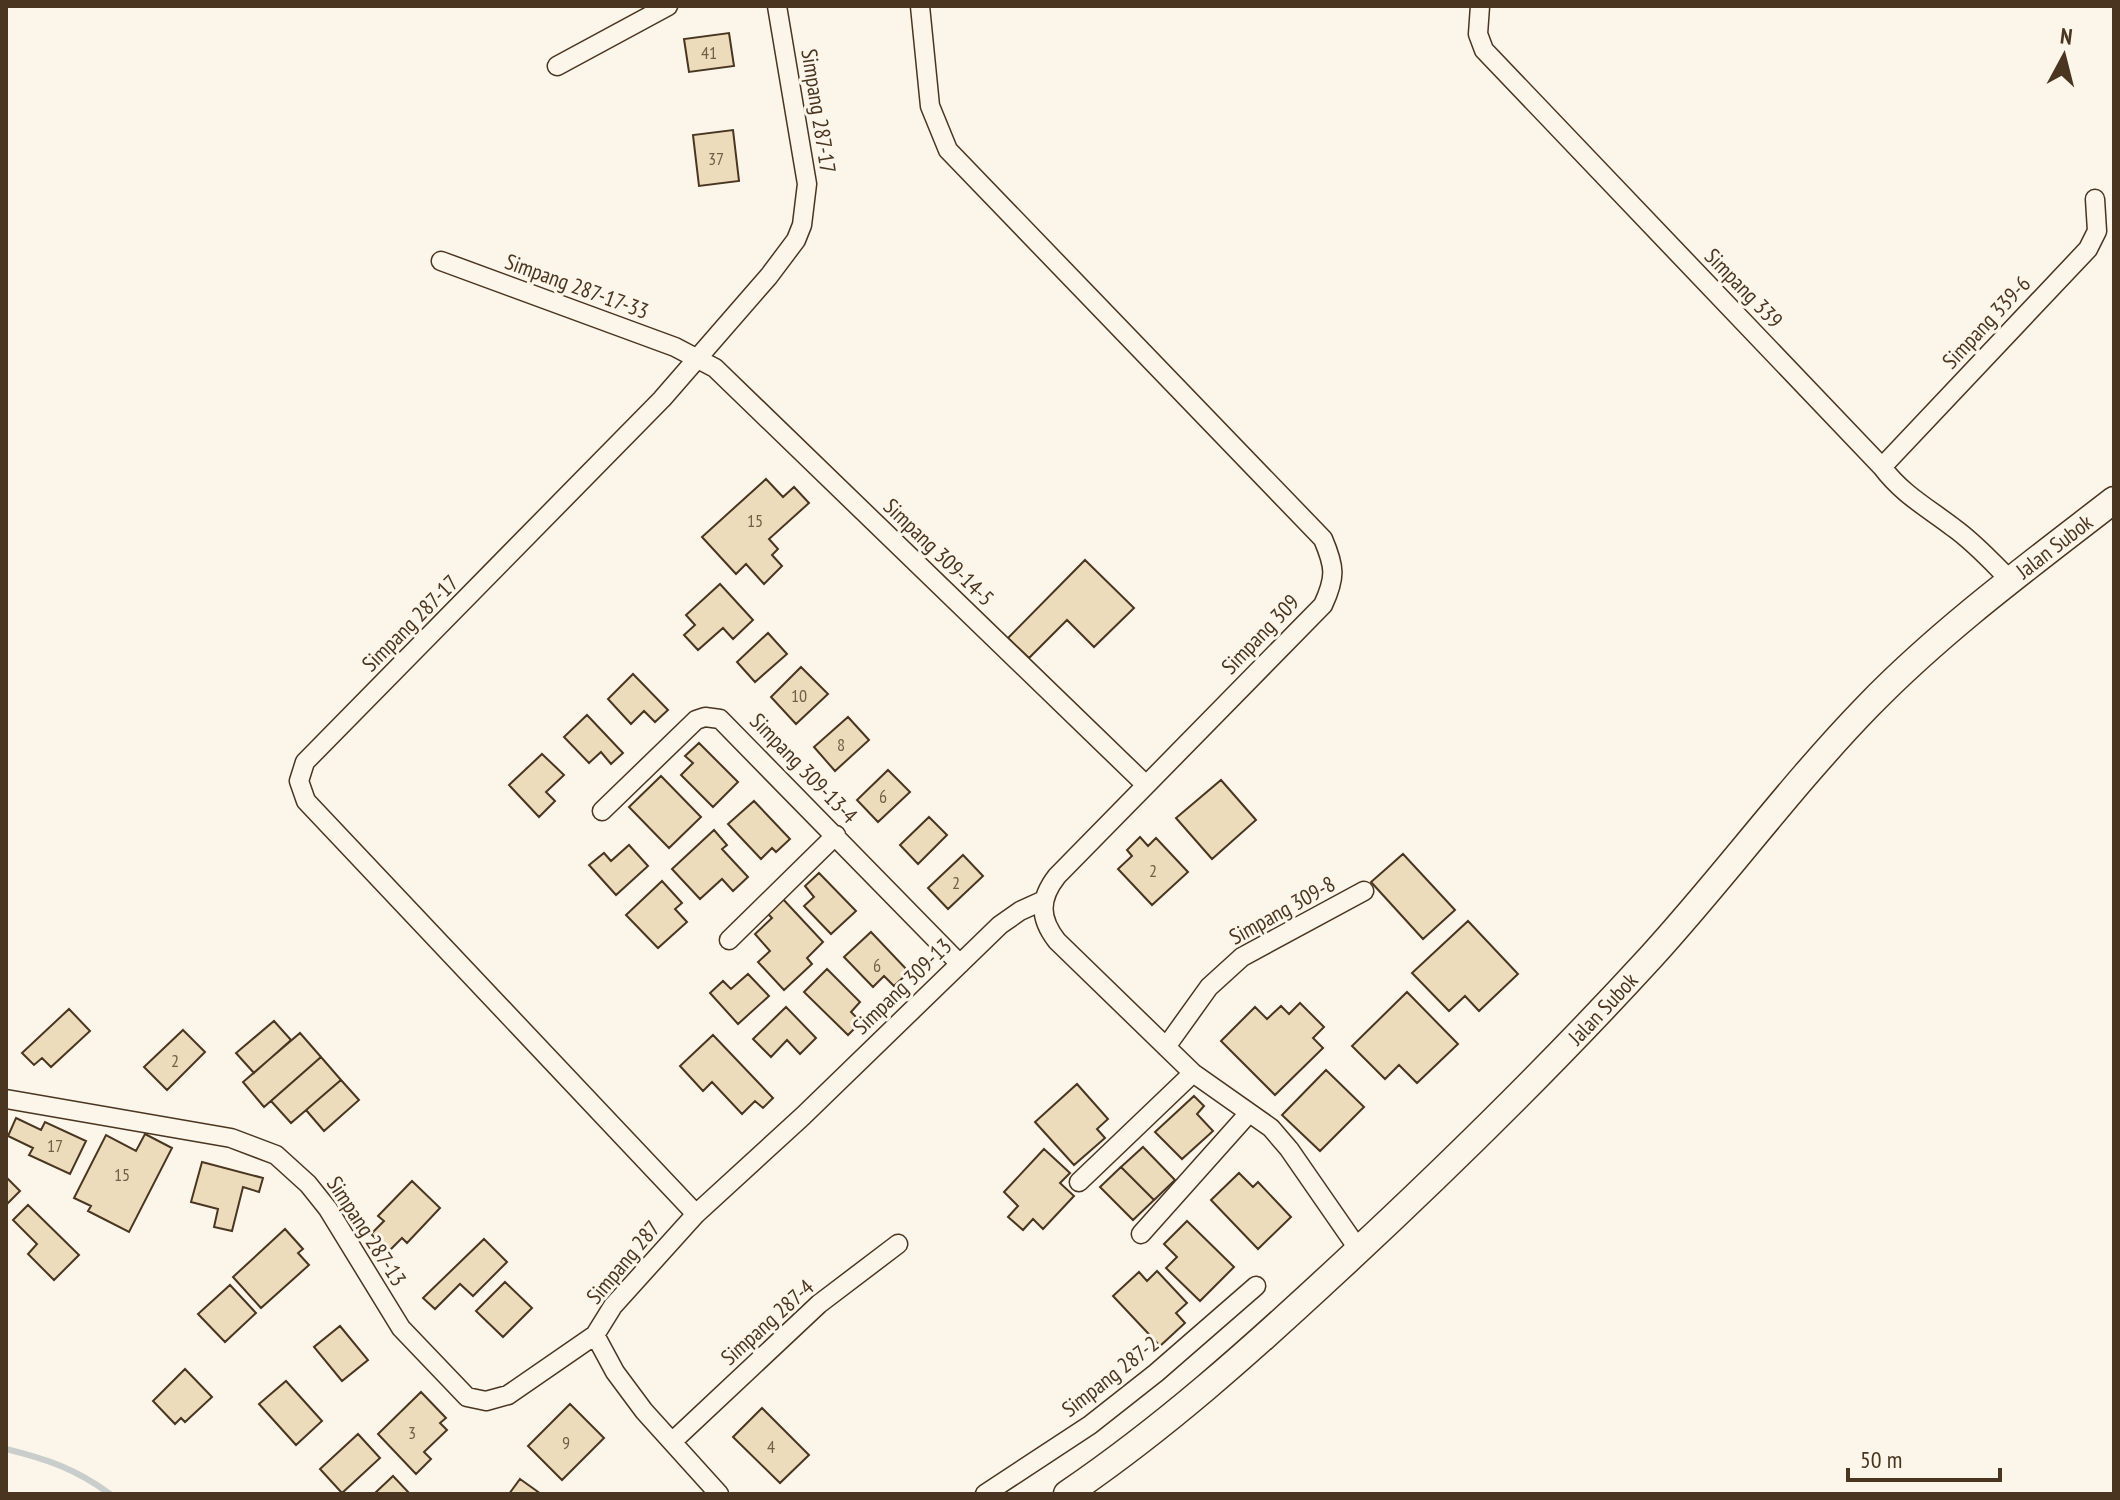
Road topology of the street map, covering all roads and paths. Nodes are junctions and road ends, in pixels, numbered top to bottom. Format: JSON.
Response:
{"nodes":[{"id":1,"x":668,"y":6,"type":"edge"},
{"id":2,"x":777,"y":6,"type":"edge"},
{"id":3,"x":920,"y":6,"type":"edge"},
{"id":4,"x":1480,"y":6,"type":"edge"},
{"id":5,"x":557,"y":66,"type":"dead end"},
{"id":6,"x":2095,"y":199,"type":"dead end"},
{"id":7,"x":441,"y":261,"type":"dead end"},
{"id":8,"x":696,"y":357,"type":"junction"},
{"id":9,"x":1882,"y":467,"type":"junction"},
{"id":10,"x":2114,"y":500,"type":"edge"},
{"id":11,"x":2010,"y":580,"type":"junction"},
{"id":12,"x":1146,"y":785,"type":"junction"},
{"id":13,"x":602,"y":811,"type":"dead end"},
{"id":14,"x":836,"y":835,"type":"junction"},
{"id":15,"x":1364,"y":891,"type":"dead end"},
{"id":16,"x":1042,"y":901,"type":"junction"},
{"id":17,"x":729,"y":940,"type":"dead end"},
{"id":18,"x":960,"y":964,"type":"junction"},
{"id":19,"x":1166,"y":1047,"type":"junction"},
{"id":20,"x":1193,"y":1073,"type":"junction"},
{"id":21,"x":6,"y":1099,"type":"edge"},
{"id":22,"x":1249,"y":1113,"type":"junction"},
{"id":23,"x":803,"y":1116,"type":"joint"},
{"id":24,"x":1079,"y":1182,"type":"dead end"},
{"id":25,"x":696,"y":1214,"type":"junction"},
{"id":26,"x":1141,"y":1234,"type":"dead end"},
{"id":27,"x":898,"y":1244,"type":"dead end"},
{"id":28,"x":1359,"y":1250,"type":"junction"},
{"id":29,"x":1256,"y":1286,"type":"dead end"},
{"id":30,"x":595,"y":1335,"type":"junction"},
{"id":31,"x":673,"y":1441,"type":"junction"},
{"id":32,"x":719,"y":1494,"type":"edge"},
{"id":33,"x":985,"y":1494,"type":"edge"},
{"id":34,"x":1067,"y":1494,"type":"edge"}],
"edges":[{"from":1,"to":5,"type":"street"},
{"from":2,"to":8,"type":"street","name":"Simpang 287-17"},
{"from":3,"to":12,"type":"street","name":"Simpang 309"},
{"from":4,"to":9,"type":"street","name":"Simpang 339"},
{"from":6,"to":9,"type":"street","name":"Simpang 339-6"},
{"from":7,"to":8,"type":"street","name":"Simpang 287-17-33"},
{"from":8,"to":12,"type":"street","name":"Simpang 309-14-5"},
{"from":8,"to":25,"type":"street","name":"Simpang 287-17"},
{"from":9,"to":11,"type":"street","name":"Simpang 339"},
{"from":10,"to":11,"type":"main road","name":"Jalan Subok"},
{"from":11,"to":28,"type":"main road","name":"Jalan Subok"},
{"from":12,"to":16,"type":"street","name":"Simpang 309"},
{"from":13,"to":14,"type":"street","name":"Simpang 309-13-4"},
{"from":14,"to":17,"type":"street"},
{"from":14,"to":18,"type":"street","name":"Simpang 309-13-4"},
{"from":15,"to":19,"type":"street","name":"Simpang 309-8"},
{"from":16,"to":18,"type":"street","name":"Simpang 309-13"},
{"from":16,"to":19,"type":"street"},
{"from":18,"to":23,"type":"street","name":"Simpang 309-13"},
{"from":19,"to":20,"type":"street"},
{"from":20,"to":22,"type":"street"},
{"from":20,"to":24,"type":"street"},
{"from":21,"to":30,"type":"street","name":"Simpang 287-13"},
{"from":22,"to":26,"type":"street"},
{"from":22,"to":28,"type":"street"},
{"from":23,"to":25,"type":"street","name":"Simpang 287"},
{"from":25,"to":30,"type":"street","name":"Simpang 287"},
{"from":27,"to":31,"type":"street","name":"Simpang 287-4"},
{"from":28,"to":34,"type":"main road","name":"Jalan Subok"},
{"from":29,"to":33,"type":"street","name":"Simpang 287-2"},
{"from":30,"to":31,"type":"street","name":"Simpang 287"},
{"from":31,"to":32,"type":"street","name":"Simpang 287"}]}
